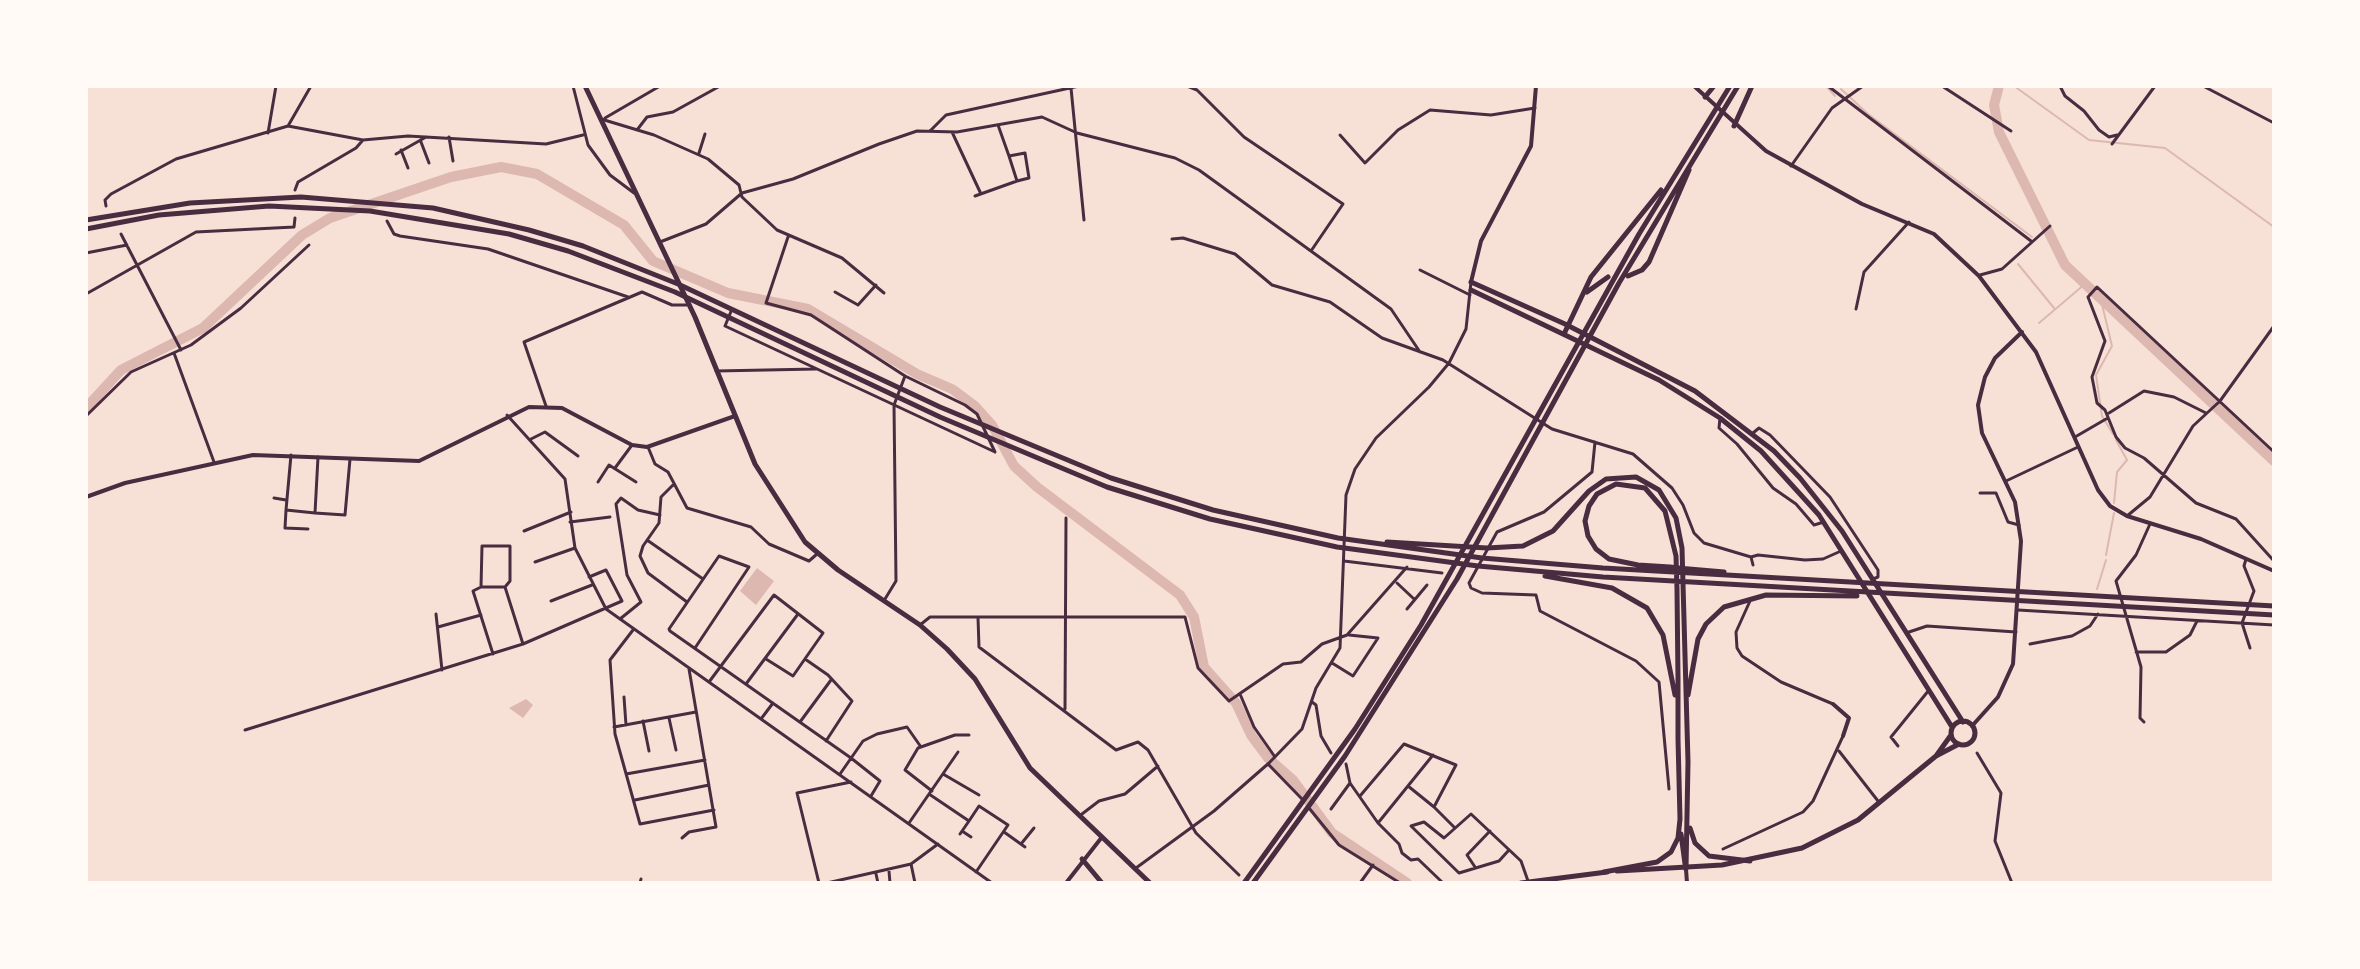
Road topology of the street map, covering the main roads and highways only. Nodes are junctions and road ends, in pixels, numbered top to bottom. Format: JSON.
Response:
{"nodes":[{"id":1,"x":585,"y":86,"type":"edge"},
{"id":2,"x":1536,"y":86,"type":"edge"},
{"id":3,"x":1694,"y":86,"type":"edge"},
{"id":4,"x":1714,"y":86,"type":"edge"},
{"id":5,"x":1730,"y":86,"type":"edge"},
{"id":6,"x":1738,"y":86,"type":"edge"},
{"id":7,"x":1752,"y":86,"type":"edge"},
{"id":8,"x":1705,"y":97,"type":"junction"},
{"id":9,"x":1722,"y":104,"type":"junction"},
{"id":10,"x":1711,"y":122,"type":"junction"},
{"id":11,"x":1734,"y":126,"type":"junction"},
{"id":12,"x":86,"y":220,"type":"edge"},
{"id":13,"x":86,"y":229,"type":"edge"},
{"id":14,"x":1628,"y":276,"type":"dead end"},
{"id":15,"x":1608,"y":277,"type":"dead end"},
{"id":16,"x":1471,"y":282,"type":"joint"},
{"id":17,"x":1470,"y":293,"type":"road end"},
{"id":18,"x":1582,"y":299,"type":"junction"},
{"id":19,"x":1568,"y":326,"type":"junction"},
{"id":20,"x":2022,"y":332,"type":"junction"},
{"id":21,"x":1564,"y":334,"type":"junction"},
{"id":22,"x":735,"y":416,"type":"junction"},
{"id":23,"x":86,"y":497,"type":"edge"},
{"id":24,"x":1338,"y":538,"type":"junction"},
{"id":25,"x":1478,"y":566,"type":"junction"},
{"id":26,"x":2274,"y":567,"type":"edge"},
{"id":27,"x":1670,"y":570,"type":"junction"},
{"id":28,"x":1862,"y":594,"type":"junction"},
{"id":29,"x":2274,"y":606,"type":"edge"},
{"id":30,"x":2274,"y":615,"type":"edge"},
{"id":31,"x":1833,"y":704,"type":"road end"},
{"id":32,"x":1678,"y":712,"type":"junction"},
{"id":33,"x":1686,"y":712,"type":"junction"},
{"id":34,"x":1963,"y":722,"type":"junction"},
{"id":35,"x":1972,"y":726,"type":"junction"},
{"id":36,"x":1952,"y":727,"type":"junction"},
{"id":37,"x":1951,"y":735,"type":"junction"},
{"id":38,"x":1843,"y":736,"type":"road end"},
{"id":39,"x":1959,"y":744,"type":"junction"},
{"id":40,"x":1936,"y":756,"type":"junction"},
{"id":41,"x":1305,"y":808,"type":"junction"},
{"id":42,"x":1684,"y":819,"type":"junction"},
{"id":43,"x":1102,"y":837,"type":"junction"},
{"id":44,"x":1082,"y":859,"type":"junction"},
{"id":45,"x":1750,"y":861,"type":"junction"},
{"id":46,"x":1686,"y":869,"type":"junction"},
{"id":47,"x":1604,"y":872,"type":"junction"},
{"id":48,"x":1524,"y":882,"type":"edge"},
{"id":49,"x":1066,"y":883,"type":"edge"},
{"id":50,"x":1102,"y":883,"type":"edge"},
{"id":51,"x":1150,"y":883,"type":"edge"},
{"id":52,"x":1244,"y":883,"type":"edge"},
{"id":53,"x":1253,"y":883,"type":"edge"},
{"id":54,"x":1687,"y":883,"type":"edge"}],
"edges":[{"from":1,"to":22,"type":"main road"},
{"from":2,"to":16,"type":"main road"},
{"from":3,"to":8,"type":"main road"},
{"from":4,"to":8,"type":"main road"},
{"from":5,"to":9,"type":"main road"},
{"from":6,"to":9,"type":"main road"},
{"from":7,"to":11,"type":"main road"},
{"from":8,"to":11,"type":"main road"},
{"from":9,"to":10,"type":"main road"},
{"from":10,"to":14,"type":"main road"},
{"from":10,"to":18,"type":"main road"},
{"from":10,"to":41,"type":"main road"},
{"from":11,"to":20,"type":"main road"},
{"from":12,"to":24,"type":"main road"},
{"from":13,"to":25,"type":"main road"},
{"from":15,"to":18,"type":"main road"},
{"from":16,"to":19,"type":"main road"},
{"from":17,"to":21,"type":"main road"},
{"from":18,"to":19,"type":"main road"},
{"from":19,"to":21,"type":"main road"},
{"from":19,"to":34,"type":"main road"},
{"from":20,"to":26,"type":"main road"},
{"from":20,"to":35,"type":"main road"},
{"from":21,"to":36,"type":"main road"},
{"from":22,"to":23,"type":"main road"},
{"from":22,"to":43,"type":"main road"},
{"from":24,"to":27,"type":"main road"},
{"from":24,"to":33,"type":"main road"},
{"from":25,"to":28,"type":"main road"},
{"from":25,"to":32,"type":"main road"},
{"from":27,"to":29,"type":"main road"},
{"from":27,"to":32,"type":"main road"},
{"from":28,"to":30,"type":"main road"},
{"from":28,"to":33,"type":"main road"},
{"from":31,"to":38,"type":"main road"},
{"from":32,"to":42,"type":"main road"},
{"from":33,"to":42,"type":"main road"},
{"from":34,"to":35,"type":"main road"},
{"from":34,"to":36,"type":"main road"},
{"from":35,"to":39,"type":"main road"},
{"from":36,"to":37,"type":"main road"},
{"from":37,"to":39,"type":"main road"},
{"from":37,"to":40,"type":"main road"},
{"from":39,"to":40,"type":"main road"},
{"from":40,"to":45,"type":"main road"},
{"from":41,"to":52,"type":"main road"},
{"from":41,"to":53,"type":"main road"},
{"from":42,"to":45,"type":"main road"},
{"from":42,"to":46,"type":"main road"},
{"from":42,"to":47,"type":"main road"},
{"from":43,"to":44,"type":"main road"},
{"from":43,"to":51,"type":"main road"},
{"from":44,"to":49,"type":"main road"},
{"from":44,"to":50,"type":"main road"},
{"from":45,"to":46,"type":"main road"},
{"from":46,"to":47,"type":"main road"},
{"from":46,"to":54,"type":"main road"},
{"from":47,"to":48,"type":"main road"}]}
